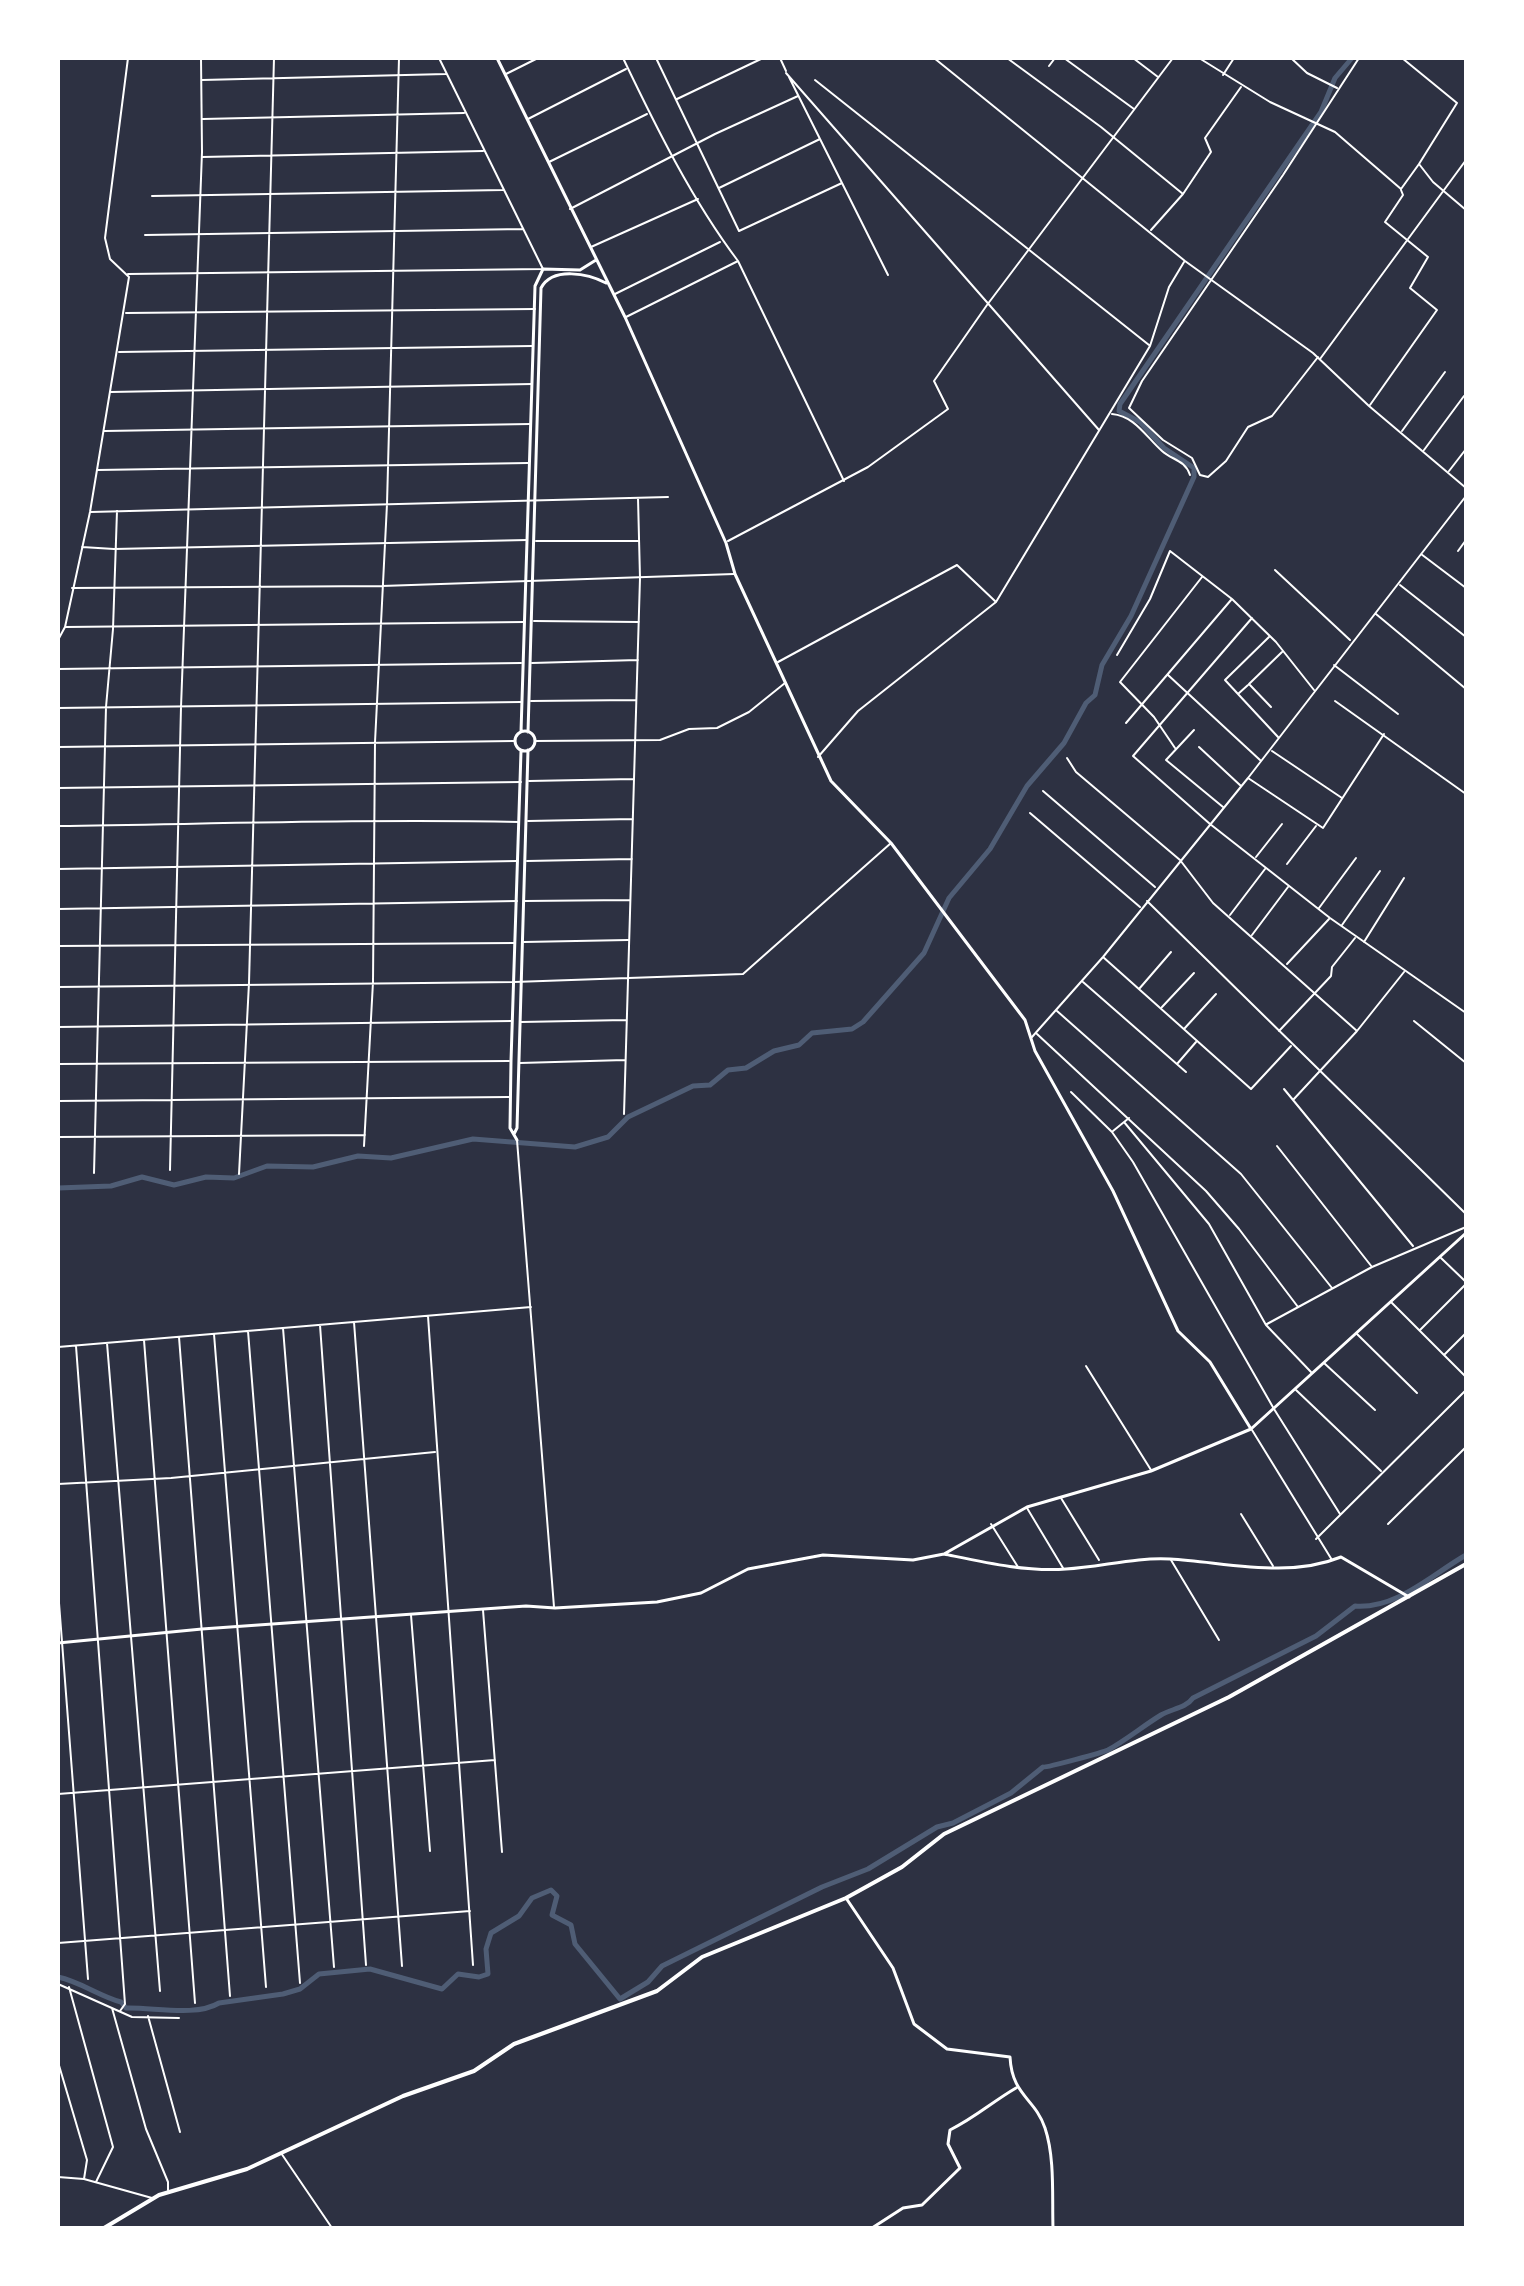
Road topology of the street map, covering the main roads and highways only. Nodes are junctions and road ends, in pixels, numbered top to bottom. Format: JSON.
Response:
{"nodes":[{"id":1,"x":1466,"y":1564,"type":"edge"},
{"id":2,"x":104,"y":2228,"type":"edge"}],
"edges":[{"from":1,"to":2,"type":"main road"}]}
